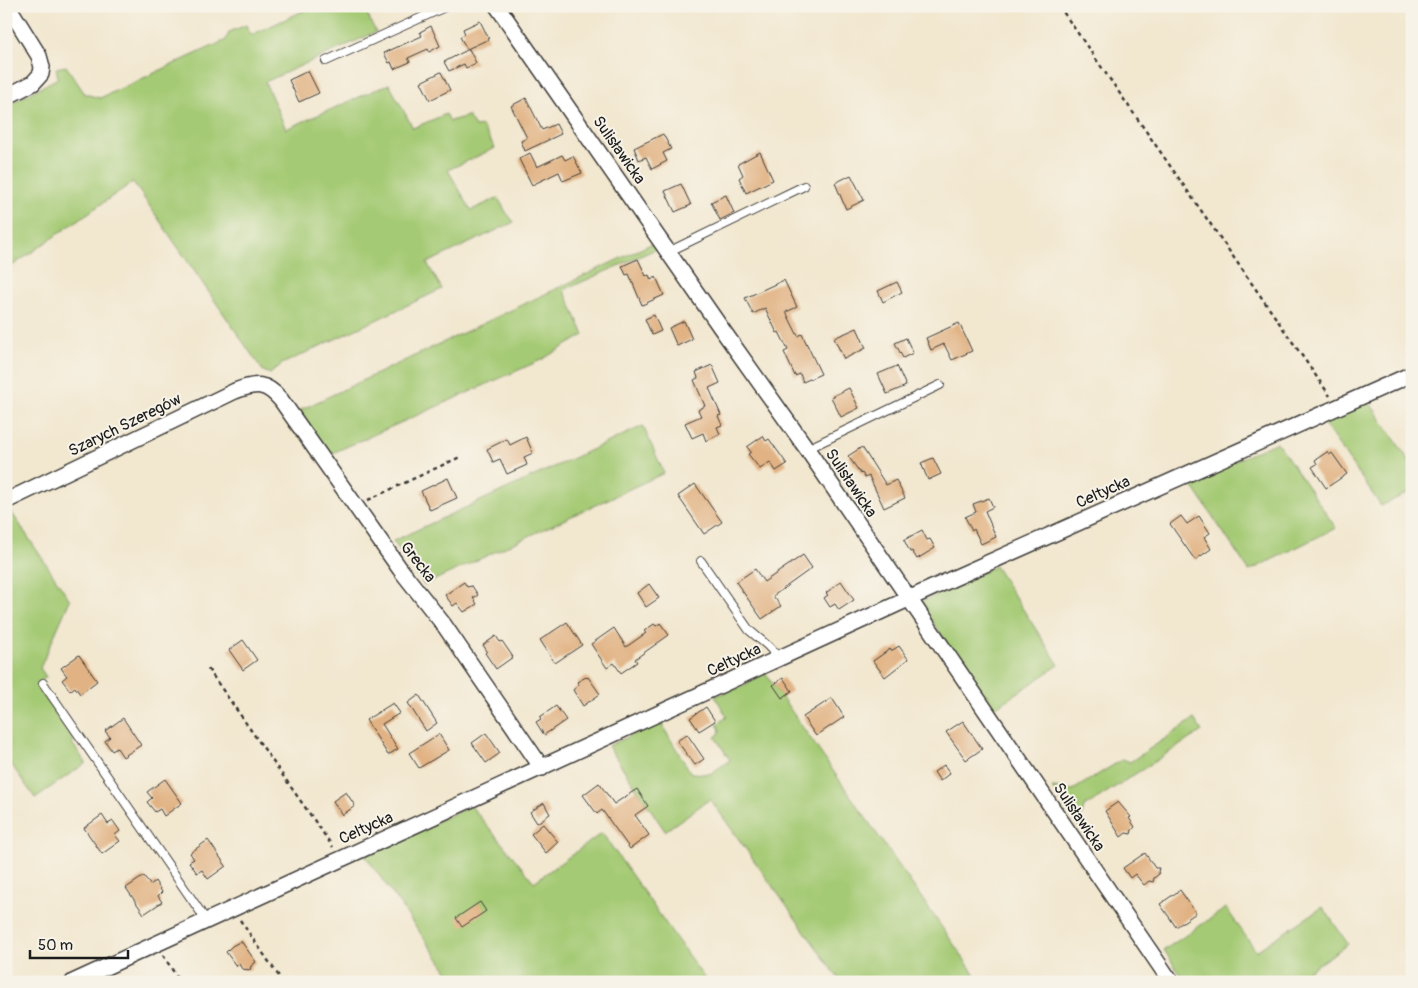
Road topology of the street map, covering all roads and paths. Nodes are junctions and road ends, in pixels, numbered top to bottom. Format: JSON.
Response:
{"nodes":[{"id":1,"x":8,"y":6,"type":"edge"},
{"id":2,"x":447,"y":6,"type":"edge"},
{"id":3,"x":497,"y":6,"type":"edge"},
{"id":4,"x":1059,"y":6,"type":"edge"},
{"id":5,"x":326,"y":61,"type":"dead end"},
{"id":6,"x":6,"y":98,"type":"edge"},
{"id":7,"x":804,"y":186,"type":"dead end"},
{"id":8,"x":668,"y":252,"type":"junction"},
{"id":9,"x":1412,"y":374,"type":"edge"},
{"id":10,"x":261,"y":385,"type":"joint"},
{"id":11,"x":940,"y":386,"type":"dead end"},
{"id":12,"x":1338,"y":408,"type":"junction"},
{"id":13,"x":807,"y":449,"type":"junction"},
{"id":14,"x":462,"y":456,"type":"dead end"},
{"id":15,"x":6,"y":501,"type":"edge"},
{"id":16,"x":355,"y":506,"type":"junction"},
{"id":17,"x":701,"y":561,"type":"dead end"},
{"id":18,"x":911,"y":599,"type":"junction"},
{"id":19,"x":780,"y":659,"type":"junction"},
{"id":20,"x":208,"y":669,"type":"dead end"},
{"id":21,"x":43,"y":683,"type":"dead end"},
{"id":22,"x":542,"y":768,"type":"junction"},
{"id":23,"x":341,"y":859,"type":"junction"},
{"id":24,"x":232,"y":908,"type":"junction"},
{"id":25,"x":206,"y":920,"type":"junction"},
{"id":26,"x":155,"y":944,"type":"junction"},
{"id":27,"x":73,"y":982,"type":"edge"},
{"id":28,"x":180,"y":982,"type":"edge"},
{"id":29,"x":283,"y":982,"type":"edge"},
{"id":30,"x":1171,"y":982,"type":"edge"}],
"edges":[{"from":1,"to":6,"type":"street"},
{"from":2,"to":5,"type":"lane"},
{"from":3,"to":8,"type":"street","name":"Sulisławicka"},
{"from":4,"to":12,"type":"path"},
{"from":7,"to":8,"type":"lane"},
{"from":8,"to":13,"type":"street","name":"Sulisławicka"},
{"from":9,"to":12,"type":"street","name":"Celtycka"},
{"from":10,"to":15,"type":"street","name":"Szarych Szeregów"},
{"from":10,"to":16,"type":"street","name":"Grecka"},
{"from":11,"to":13,"type":"lane"},
{"from":12,"to":18,"type":"street","name":"Celtycka"},
{"from":13,"to":18,"type":"street","name":"Sulisławicka"},
{"from":14,"to":16,"type":"path"},
{"from":16,"to":22,"type":"street","name":"Grecka"},
{"from":17,"to":19,"type":"lane"},
{"from":18,"to":19,"type":"street","name":"Celtycka"},
{"from":18,"to":30,"type":"street","name":"Sulisławicka"},
{"from":19,"to":22,"type":"street","name":"Celtycka"},
{"from":20,"to":23,"type":"path"},
{"from":21,"to":25,"type":"lane"},
{"from":22,"to":23,"type":"street","name":"Celtycka"},
{"from":23,"to":24,"type":"street","name":"Celtycka"},
{"from":24,"to":25,"type":"street","name":"Celtycka"},
{"from":24,"to":29,"type":"path"},
{"from":25,"to":26,"type":"street","name":"Celtycka"},
{"from":26,"to":27,"type":"street","name":"Celtycka"},
{"from":26,"to":28,"type":"path"}]}
